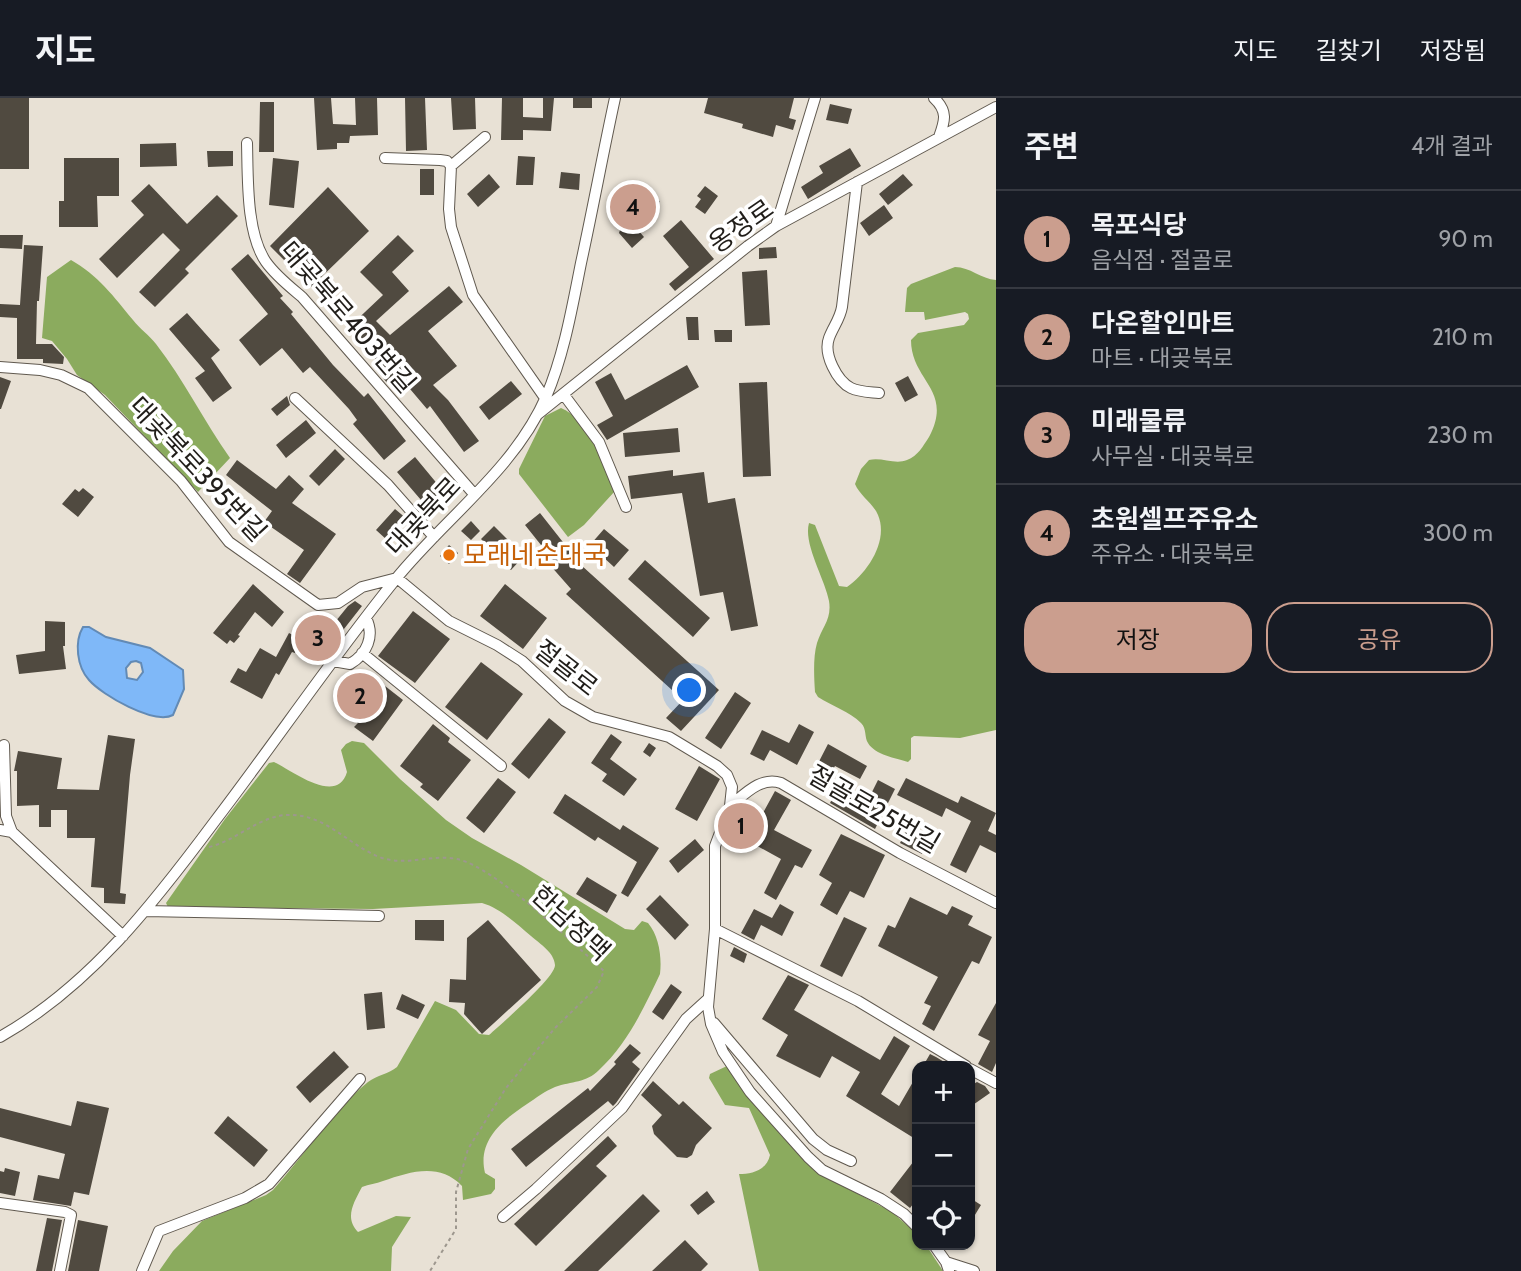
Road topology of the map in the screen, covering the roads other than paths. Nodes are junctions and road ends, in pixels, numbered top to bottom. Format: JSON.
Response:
{"nodes":[{"id":1,"x":615,"y":98,"type":"edge"},
{"id":2,"x":815,"y":98,"type":"edge"},
{"id":3,"x":934,"y":98,"type":"edge"},
{"id":4,"x":996,"y":107,"type":"edge"},
{"id":5,"x":485,"y":137,"type":"dead end"},
{"id":6,"x":939,"y":137,"type":"junction"},
{"id":7,"x":247,"y":143,"type":"dead end"},
{"id":8,"x":385,"y":158,"type":"dead end"},
{"id":9,"x":451,"y":166,"type":"junction"},
{"id":10,"x":857,"y":182,"type":"junction"},
{"id":11,"x":776,"y":226,"type":"junction"},
{"id":12,"x":0,"y":367,"type":"edge"},
{"id":13,"x":879,"y":393,"type":"dead end"},
{"id":14,"x":564,"y":394,"type":"junction"},
{"id":15,"x":295,"y":398,"type":"dead end"},
{"id":16,"x":545,"y":398,"type":"junction"},
{"id":17,"x":536,"y":416,"type":"junction"},
{"id":18,"x":474,"y":494,"type":"junction"},
{"id":19,"x":626,"y":507,"type":"dead end"},
{"id":20,"x":433,"y":537,"type":"junction"},
{"id":21,"x":397,"y":578,"type":"junction"},
{"id":22,"x":366,"y":618,"type":"junction"},
{"id":23,"x":362,"y":653,"type":"junction"},
{"id":24,"x":333,"y":661,"type":"junction"},
{"id":25,"x":4,"y":745,"type":"dead end"},
{"id":26,"x":501,"y":766,"type":"dead end"},
{"id":27,"x":730,"y":806,"type":"junction"},
{"id":28,"x":0,"y":830,"type":"edge"},
{"id":29,"x":12,"y":832,"type":"junction"},
{"id":30,"x":996,"y":903,"type":"edge"},
{"id":31,"x":146,"y":911,"type":"junction"},
{"id":32,"x":379,"y":916,"type":"dead end"},
{"id":33,"x":715,"y":929,"type":"junction"},
{"id":34,"x":123,"y":936,"type":"junction"},
{"id":35,"x":708,"y":999,"type":"junction"},
{"id":36,"x":710,"y":1018,"type":"junction"},
{"id":37,"x":2,"y":1035,"type":"edge"},
{"id":38,"x":958,"y":1061,"type":"edge"},
{"id":39,"x":975,"y":1071,"type":"edge"},
{"id":40,"x":360,"y":1079,"type":"dead end"},
{"id":41,"x":996,"y":1083,"type":"edge"},
{"id":42,"x":851,"y":1161,"type":"dead end"},
{"id":43,"x":0,"y":1203,"type":"edge"},
{"id":44,"x":503,"y":1217,"type":"dead end"},
{"id":45,"x":912,"y":1223,"type":"edge"},
{"id":46,"x":936,"y":1250,"type":"edge"},
{"id":47,"x":948,"y":1267,"type":"edge"},
{"id":48,"x":60,"y":1271,"type":"edge"},
{"id":49,"x":142,"y":1271,"type":"edge"},
{"id":50,"x":974,"y":1271,"type":"edge"}],
"edges":[{"from":1,"to":16,"type":"street","name":"대곶북로"},
{"from":2,"to":11,"type":"street"},
{"from":3,"to":6,"type":"street"},
{"from":4,"to":6,"type":"street","name":"옹정로"},
{"from":5,"to":9,"type":"street"},
{"from":6,"to":10,"type":"street","name":"옹정로"},
{"from":7,"to":18,"type":"street","name":"대곶북로403번길"},
{"from":8,"to":9,"type":"street"},
{"from":9,"to":16,"type":"street"},
{"from":10,"to":11,"type":"street","name":"옹정로"},
{"from":10,"to":13,"type":"street"},
{"from":11,"to":14,"type":"street","name":"옹정로"},
{"from":12,"to":21,"type":"street","name":"대곶북로395번길"},
{"from":14,"to":17,"type":"street","name":"옹정로"},
{"from":14,"to":19,"type":"street"},
{"from":15,"to":20,"type":"street"},
{"from":16,"to":17,"type":"street","name":"대곶북로"},
{"from":17,"to":18,"type":"street","name":"대곶북로"},
{"from":18,"to":20,"type":"street","name":"대곶북로"},
{"from":20,"to":21,"type":"street","name":"대곶북로"},
{"from":21,"to":22,"type":"street","name":"대곶북로"},
{"from":21,"to":27,"type":"street","name":"절골로"},
{"from":22,"to":23,"type":"street"},
{"from":22,"to":24,"type":"street","name":"대곶북로"},
{"from":23,"to":24,"type":"street"},
{"from":23,"to":26,"type":"street"},
{"from":24,"to":31,"type":"street","name":"대곶북로"},
{"from":25,"to":29,"type":"street"},
{"from":27,"to":30,"type":"street","name":"절골로25번길"},
{"from":27,"to":33,"type":"street","name":"절골로"},
{"from":28,"to":29,"type":"street"},
{"from":29,"to":34,"type":"street"},
{"from":31,"to":32,"type":"street"},
{"from":31,"to":34,"type":"street","name":"대곶북로"},
{"from":33,"to":35,"type":"street","name":"절골로"},
{"from":33,"to":38,"type":"street"},
{"from":34,"to":37,"type":"street","name":"대곶북로"},
{"from":35,"to":36,"type":"street","name":"절골로"},
{"from":35,"to":44,"type":"street"},
{"from":36,"to":42,"type":"street"},
{"from":36,"to":45,"type":"street","name":"절골로"},
{"from":39,"to":41,"type":"street"},
{"from":40,"to":49,"type":"street"},
{"from":43,"to":48,"type":"street"},
{"from":46,"to":47,"type":"street"},
{"from":47,"to":50,"type":"street"}]}
